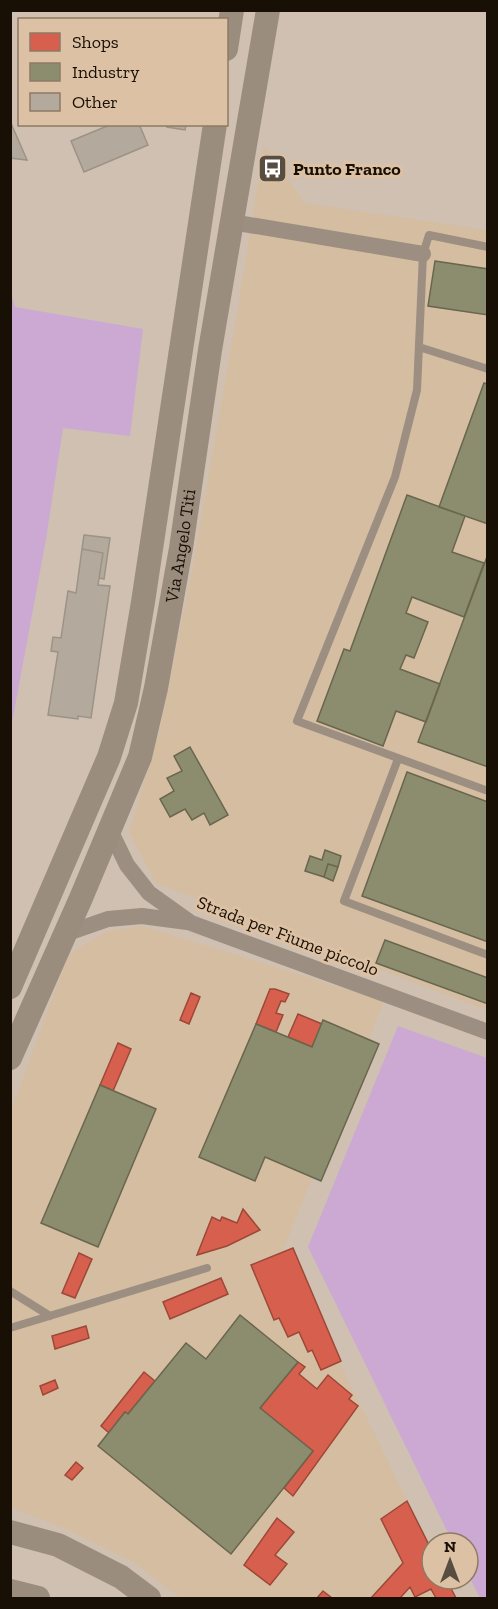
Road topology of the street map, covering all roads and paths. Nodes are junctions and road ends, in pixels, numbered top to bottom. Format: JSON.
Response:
{"nodes":[{"id":1,"x":232,"y":10,"type":"edge"},
{"id":2,"x":268,"y":10,"type":"edge"},
{"id":3,"x":228,"y":36,"type":"edge"},
{"id":4,"x":215,"y":126,"type":"edge"},
{"id":5,"x":203,"y":203,"type":"junction"},
{"id":6,"x":233,"y":215,"type":"junction"},
{"id":7,"x":197,"y":242,"type":"junction"},
{"id":8,"x":228,"y":247,"type":"junction"},
{"id":9,"x":488,"y":247,"type":"edge"},
{"id":10,"x":423,"y":254,"type":"junction"},
{"id":11,"x":419,"y":347,"type":"junction"},
{"id":12,"x":488,"y":369,"type":"edge"},
{"id":13,"x":398,"y":759,"type":"junction"},
{"id":14,"x":488,"y":791,"type":"edge"},
{"id":15,"x":110,"y":830,"type":"junction"},
{"id":16,"x":191,"y":923,"type":"junction"},
{"id":17,"x":65,"y":934,"type":"junction"},
{"id":18,"x":488,"y":956,"type":"edge"},
{"id":19,"x":10,"y":987,"type":"edge"},
{"id":20,"x":488,"y":1032,"type":"edge"},
{"id":21,"x":10,"y":1058,"type":"edge"},
{"id":22,"x":207,"y":1268,"type":"dead end"},
{"id":23,"x":10,"y":1291,"type":"edge"},
{"id":24,"x":50,"y":1316,"type":"junction"},
{"id":25,"x":10,"y":1328,"type":"edge"},
{"id":26,"x":10,"y":1532,"type":"edge"},
{"id":27,"x":10,"y":1591,"type":"edge"},
{"id":28,"x":38,"y":1599,"type":"edge"},
{"id":29,"x":149,"y":1599,"type":"edge"}],
"edges":[{"from":1,"to":3,"type":"main road"},
{"from":2,"to":6,"type":"main road","name":"Via Angelo Titi"},
{"from":4,"to":5,"type":"main road","name":"Via Angelo Titi"},
{"from":5,"to":6,"type":"street"},
{"from":5,"to":7,"type":"main road","name":"Via Angelo Titi"},
{"from":6,"to":8,"type":"main road","name":"Via Angelo Titi"},
{"from":6,"to":10,"type":"street"},
{"from":7,"to":8,"type":"street"},
{"from":7,"to":19,"type":"main road","name":"Via Angelo Titi"},
{"from":8,"to":15,"type":"main road","name":"Via Angelo Titi"},
{"from":9,"to":10,"type":"lane"},
{"from":10,"to":11,"type":"lane"},
{"from":11,"to":12,"type":"lane"},
{"from":11,"to":13,"type":"lane"},
{"from":13,"to":14,"type":"lane"},
{"from":13,"to":18,"type":"lane"},
{"from":15,"to":16,"type":"street","name":"Strada per Fiume piccolo"},
{"from":15,"to":17,"type":"main road","name":"Via Angelo Titi"},
{"from":16,"to":17,"type":"street"},
{"from":16,"to":20,"type":"street","name":"Strada per Fiume piccolo"},
{"from":17,"to":21,"type":"main road","name":"Via Angelo Titi"},
{"from":22,"to":24,"type":"lane"},
{"from":23,"to":24,"type":"lane"},
{"from":24,"to":25,"type":"lane"},
{"from":26,"to":29,"type":"main road"},
{"from":27,"to":28,"type":"main road"}]}
